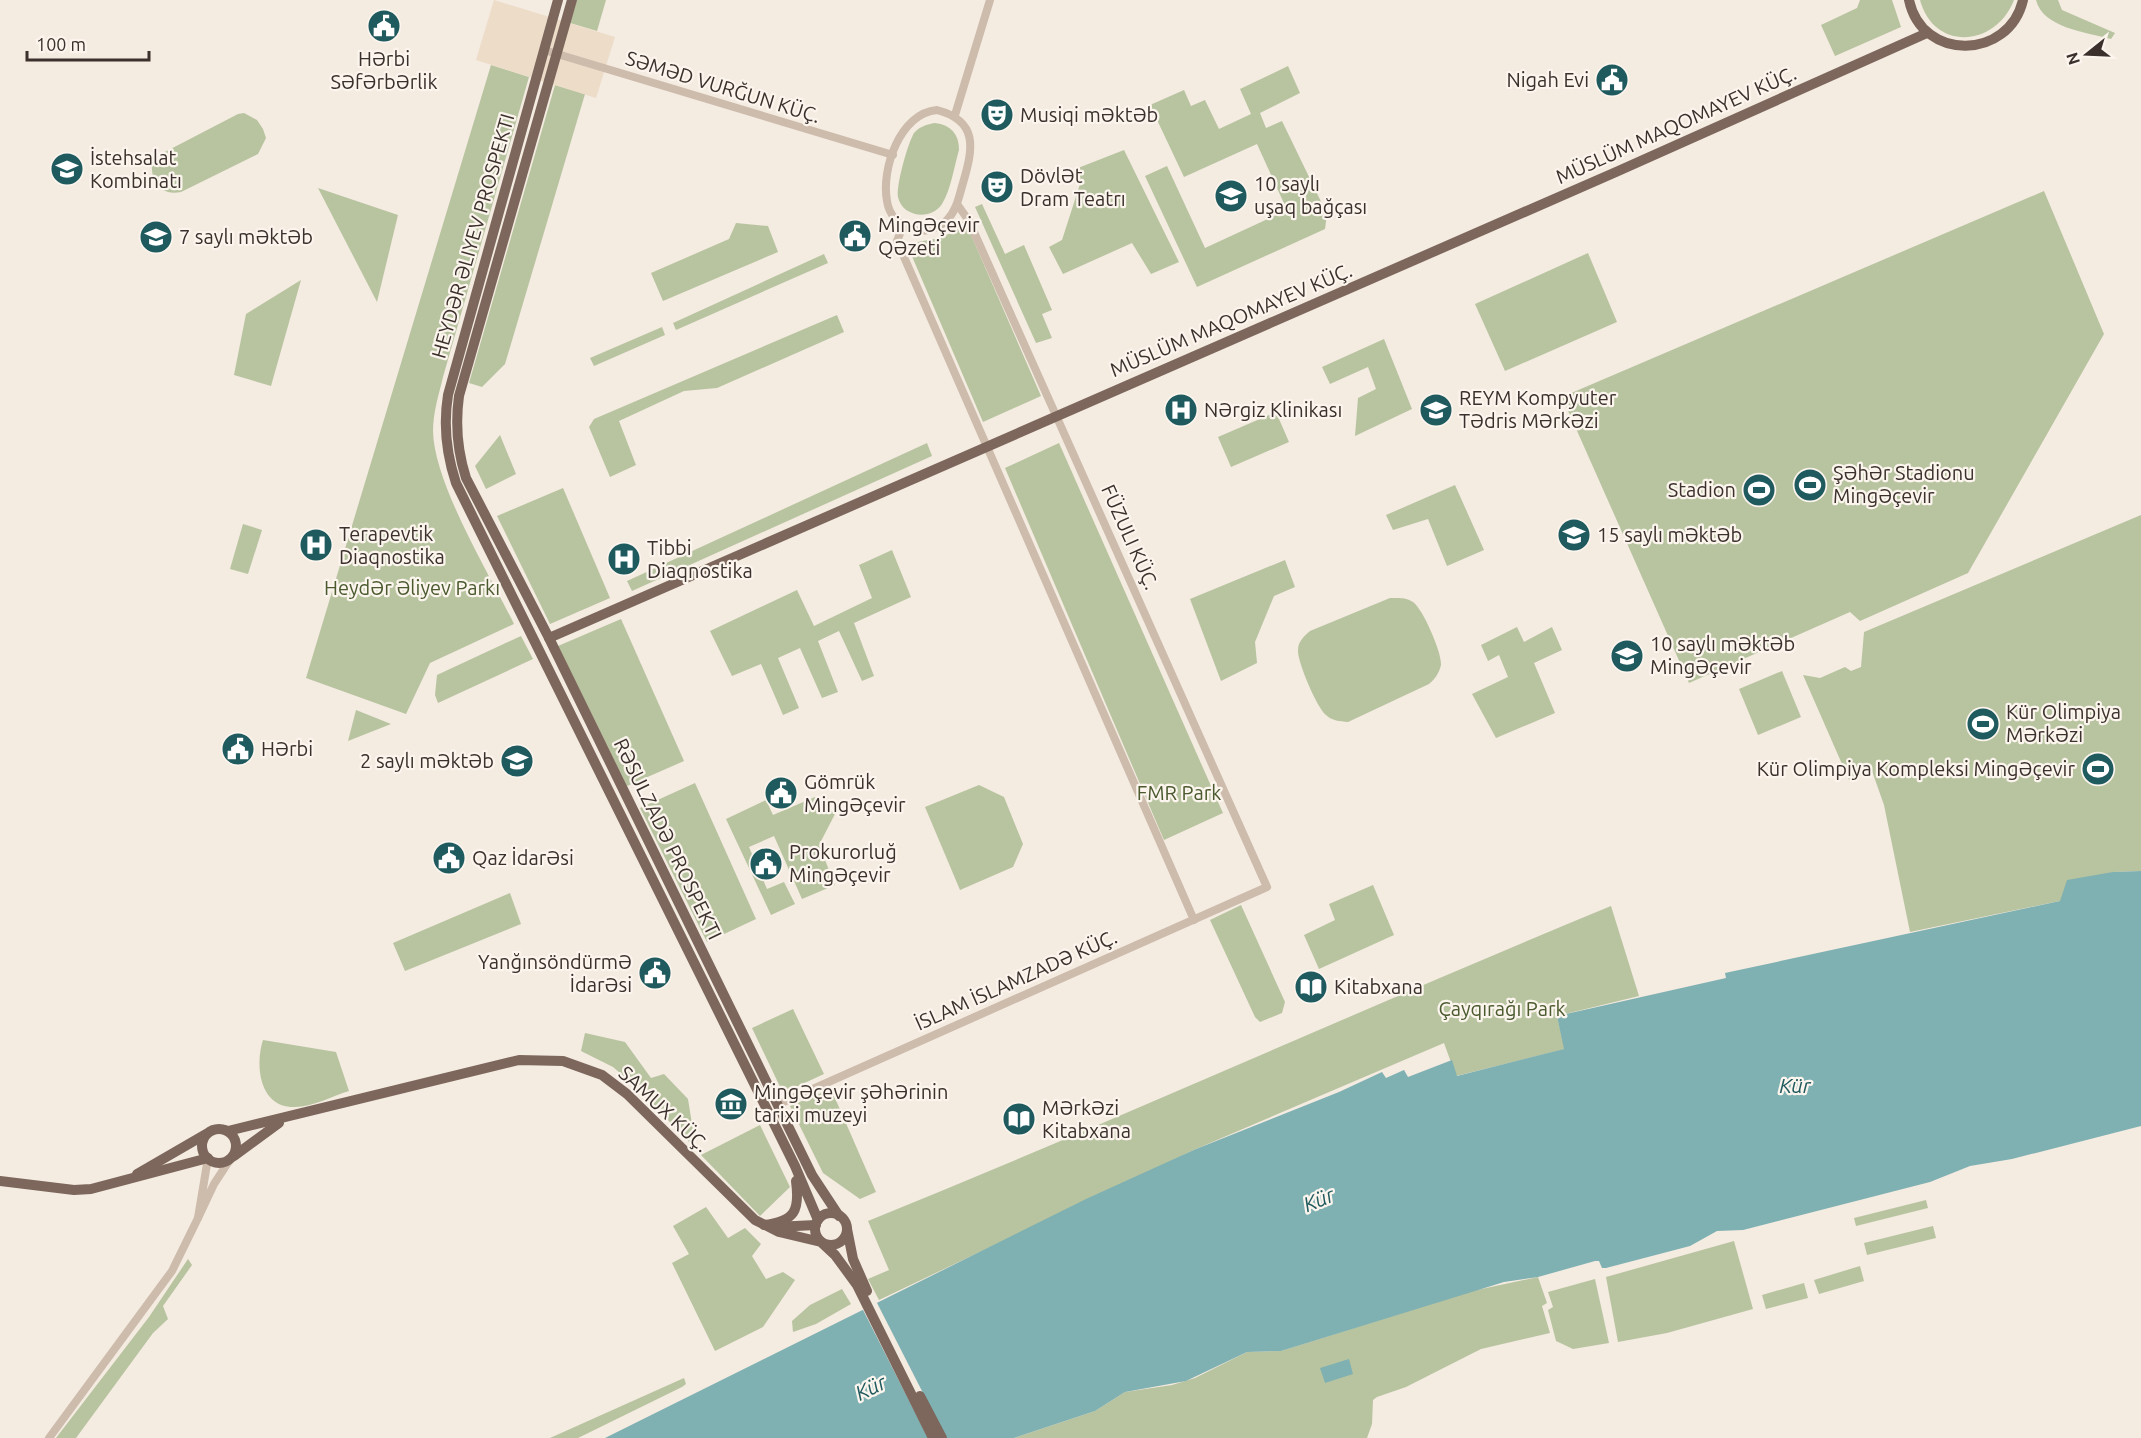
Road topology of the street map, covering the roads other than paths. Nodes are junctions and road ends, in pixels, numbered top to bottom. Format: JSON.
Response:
{"nodes":[{"id":1,"x":558,"y":0,"type":"edge"},
{"id":2,"x":572,"y":0,"type":"edge"},
{"id":3,"x":990,"y":0,"type":"edge"},
{"id":4,"x":1909,"y":0,"type":"edge"},
{"id":5,"x":2023,"y":0,"type":"edge"},
{"id":6,"x":1927,"y":33,"type":"junction"},
{"id":7,"x":543,"y":50,"type":"junction"},
{"id":8,"x":556,"y":54,"type":"junction"},
{"id":9,"x":955,"y":115,"type":"junction"},
{"id":10,"x":893,"y":155,"type":"junction"},
{"id":11,"x":957,"y":204,"type":"junction"},
{"id":12,"x":903,"y":226,"type":"junction"},
{"id":13,"x":1056,"y":415,"type":"junction"},
{"id":14,"x":986,"y":446,"type":"junction"},
{"id":15,"x":461,"y":480,"type":"junction"},
{"id":16,"x":549,"y":638,"type":"junction"},
{"id":17,"x":1267,"y":887,"type":"joint"},
{"id":18,"x":1194,"y":920,"type":"junction"},
{"id":19,"x":779,"y":1104,"type":"junction"},
{"id":20,"x":287,"y":1118,"type":"junction"},
{"id":21,"x":228,"y":1131,"type":"junction"},
{"id":22,"x":206,"y":1134,"type":"junction"},
{"id":23,"x":208,"y":1158,"type":"junction"},
{"id":24,"x":231,"y":1158,"type":"junction"},
{"id":25,"x":795,"y":1166,"type":"junction"},
{"id":26,"x":0,"y":1181,"type":"edge"},
{"id":27,"x":124,"y":1181,"type":"junction"},
{"id":28,"x":839,"y":1216,"type":"junction"},
{"id":29,"x":198,"y":1218,"type":"junction"},
{"id":30,"x":817,"y":1223,"type":"junction"},
{"id":31,"x":762,"y":1225,"type":"junction"},
{"id":32,"x":847,"y":1229,"type":"junction"},
{"id":33,"x":821,"y":1242,"type":"junction"},
{"id":34,"x":860,"y":1284,"type":"junction"},
{"id":35,"x":49,"y":1438,"type":"edge"},
{"id":36,"x":933,"y":1438,"type":"edge"},
{"id":37,"x":942,"y":1438,"type":"edge"}],
"edges":[{"from":1,"to":7,"type":"main road","name":"HEYDƏR ƏLIYEV PROSPEKTI"},
{"from":2,"to":8,"type":"main road","name":"HEYDƏR ƏLIYEV PROSPEKTI"},
{"from":3,"to":9,"type":"street"},
{"from":4,"to":6,"type":"main road"},
{"from":5,"to":6,"type":"main road"},
{"from":6,"to":13,"type":"main road","name":"MÜSLÜM MAQOMAYEV KÜÇ."},
{"from":7,"to":8,"type":"street","name":"SƏMƏD VURĞUN KÜÇ."},
{"from":7,"to":15,"type":"main road","name":"HEYDƏR ƏLIYEV PROSPEKTI"},
{"from":8,"to":10,"type":"street","name":"SƏMƏD VURĞUN KÜÇ."},
{"from":8,"to":15,"type":"main road","name":"HEYDƏR ƏLIYEV PROSPEKTI"},
{"from":9,"to":10,"type":"street"},
{"from":9,"to":11,"type":"street"},
{"from":10,"to":12,"type":"street"},
{"from":11,"to":12,"type":"street"},
{"from":11,"to":13,"type":"street","name":"FÜZULI KÜÇ."},
{"from":12,"to":14,"type":"street"},
{"from":13,"to":14,"type":"main road","name":"MÜSLÜM MAQOMAYEV KÜÇ."},
{"from":13,"to":17,"type":"street","name":"FÜZULI KÜÇ."},
{"from":14,"to":16,"type":"main road","name":"MÜSLÜM MAQOMAYEV KÜÇ."},
{"from":14,"to":18,"type":"street"},
{"from":15,"to":16,"type":"main road","name":"RƏSULZADƏ PROSPEKTI"},
{"from":15,"to":25,"type":"main road","name":"RƏSULZADƏ PROSPEKTI"},
{"from":16,"to":19,"type":"main road","name":"RƏSULZADƏ PROSPEKTI"},
{"from":17,"to":18,"type":"street","name":"İSLAM İSLAMZADƏ KÜÇ."},
{"from":18,"to":19,"type":"street","name":"İSLAM İSLAMZADƏ KÜÇ."},
{"from":19,"to":28,"type":"main road","name":"RƏSULZADƏ PROSPEKTI"},
{"from":20,"to":21,"type":"main road","name":"SAMUX KÜÇ."},
{"from":20,"to":24,"type":"main road"},
{"from":20,"to":31,"type":"main road","name":"SAMUX KÜÇ."},
{"from":21,"to":22,"type":"main road"},
{"from":21,"to":24,"type":"main road"},
{"from":22,"to":23,"type":"main road"},
{"from":22,"to":27,"type":"main road"},
{"from":23,"to":24,"type":"main road"},
{"from":23,"to":27,"type":"main road"},
{"from":23,"to":29,"type":"street"},
{"from":24,"to":29,"type":"street"},
{"from":25,"to":30,"type":"main road","name":"RƏSULZADƏ PROSPEKTI"},
{"from":25,"to":31,"type":"main road"},
{"from":26,"to":27,"type":"main road"},
{"from":28,"to":30,"type":"main road"},
{"from":28,"to":32,"type":"main road"},
{"from":29,"to":35,"type":"street"},
{"from":30,"to":31,"type":"main road"},
{"from":30,"to":33,"type":"main road"},
{"from":31,"to":33,"type":"main road","name":"SAMUX KÜÇ."},
{"from":32,"to":33,"type":"main road"},
{"from":32,"to":34,"type":"main road"},
{"from":33,"to":34,"type":"main road"},
{"from":34,"to":36,"type":"main road"},
{"from":34,"to":37,"type":"main road"}]}
